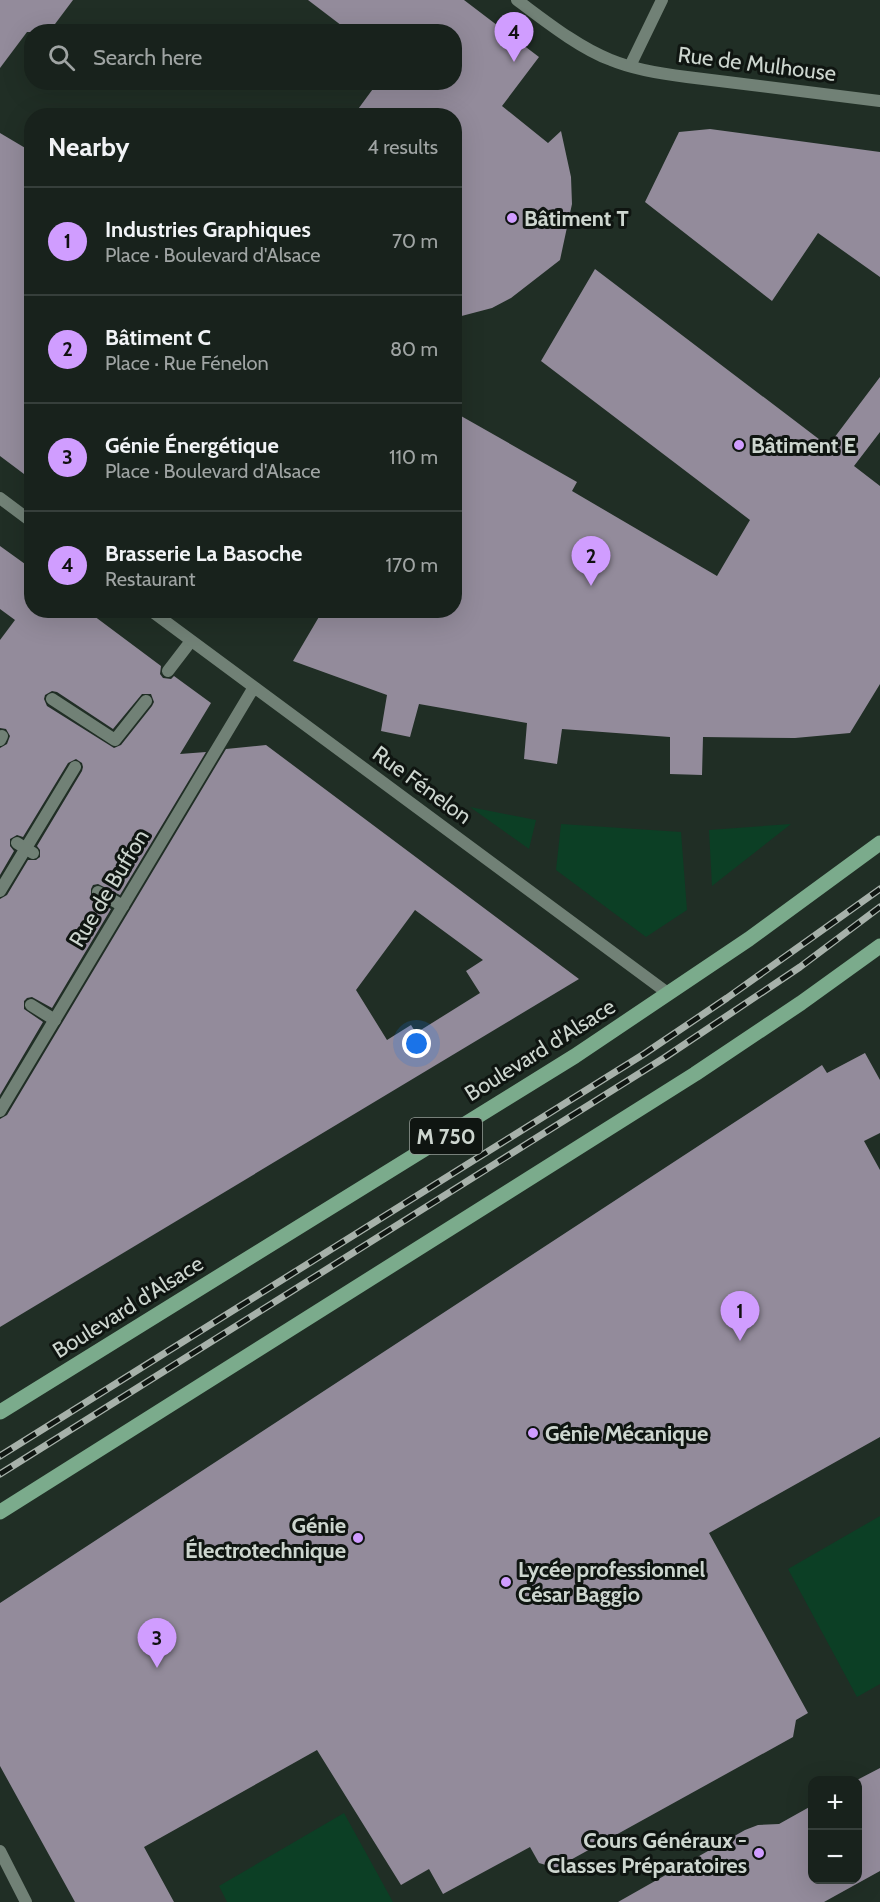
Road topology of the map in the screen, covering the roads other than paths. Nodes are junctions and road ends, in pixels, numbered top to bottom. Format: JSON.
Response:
{"nodes":[{"id":1,"x":517,"y":0,"type":"edge"},
{"id":2,"x":662,"y":0,"type":"edge"},
{"id":3,"x":630,"y":66,"type":"junction"},
{"id":4,"x":880,"y":101,"type":"edge"},
{"id":5,"x":0,"y":498,"type":"edge"},
{"id":6,"x":24,"y":516,"type":"edge"},
{"id":7,"x":161,"y":618,"type":"edge"},
{"id":8,"x":191,"y":641,"type":"junction"},
{"id":9,"x":168,"y":671,"type":"dead end"},
{"id":10,"x":254,"y":687,"type":"junction"},
{"id":11,"x":52,"y":699,"type":"dead end"},
{"id":12,"x":146,"y":701,"type":"dead end"},
{"id":13,"x":75,"y":767,"type":"dead end"},
{"id":14,"x":880,"y":843,"type":"edge"},
{"id":15,"x":0,"y":891,"type":"edge"},
{"id":16,"x":98,"y":892,"type":"dead end"},
{"id":17,"x":123,"y":906,"type":"junction"},
{"id":18,"x":880,"y":946,"type":"edge"},
{"id":19,"x":669,"y":994,"type":"junction"},
{"id":20,"x":31,"y":1005,"type":"dead end"},
{"id":21,"x":55,"y":1020,"type":"junction"},
{"id":22,"x":0,"y":1111,"type":"edge"},
{"id":23,"x":0,"y":1412,"type":"edge"},
{"id":24,"x":0,"y":1512,"type":"edge"},
{"id":25,"x":0,"y":1851,"type":"edge"},
{"id":26,"x":26,"y":1902,"type":"edge"}],
"edges":[{"from":1,"to":3,"type":"street","name":"Rue de Mulhouse"},
{"from":2,"to":3,"type":"street"},
{"from":3,"to":4,"type":"street","name":"Rue de Mulhouse"},
{"from":5,"to":6,"type":"street"},
{"from":7,"to":8,"type":"street","name":"Rue Fénelon"},
{"from":8,"to":9,"type":"street"},
{"from":8,"to":10,"type":"street","name":"Rue Fénelon"},
{"from":10,"to":17,"type":"street","name":"Rue de Buffon"},
{"from":10,"to":19,"type":"street","name":"Rue Fénelon"},
{"from":11,"to":12,"type":"street"},
{"from":13,"to":15,"type":"street"},
{"from":14,"to":19,"type":"main road","name":"Boulevard d'Alsace","number":"M 750"},
{"from":16,"to":17,"type":"street"},
{"from":17,"to":21,"type":"street","name":"Rue de Buffon"},
{"from":18,"to":24,"type":"main road"},
{"from":19,"to":23,"type":"main road","name":"Boulevard d'Alsace","number":"M 750"},
{"from":20,"to":21,"type":"street"},
{"from":21,"to":22,"type":"street","name":"Rue de Buffon"},
{"from":25,"to":26,"type":"street"}]}
